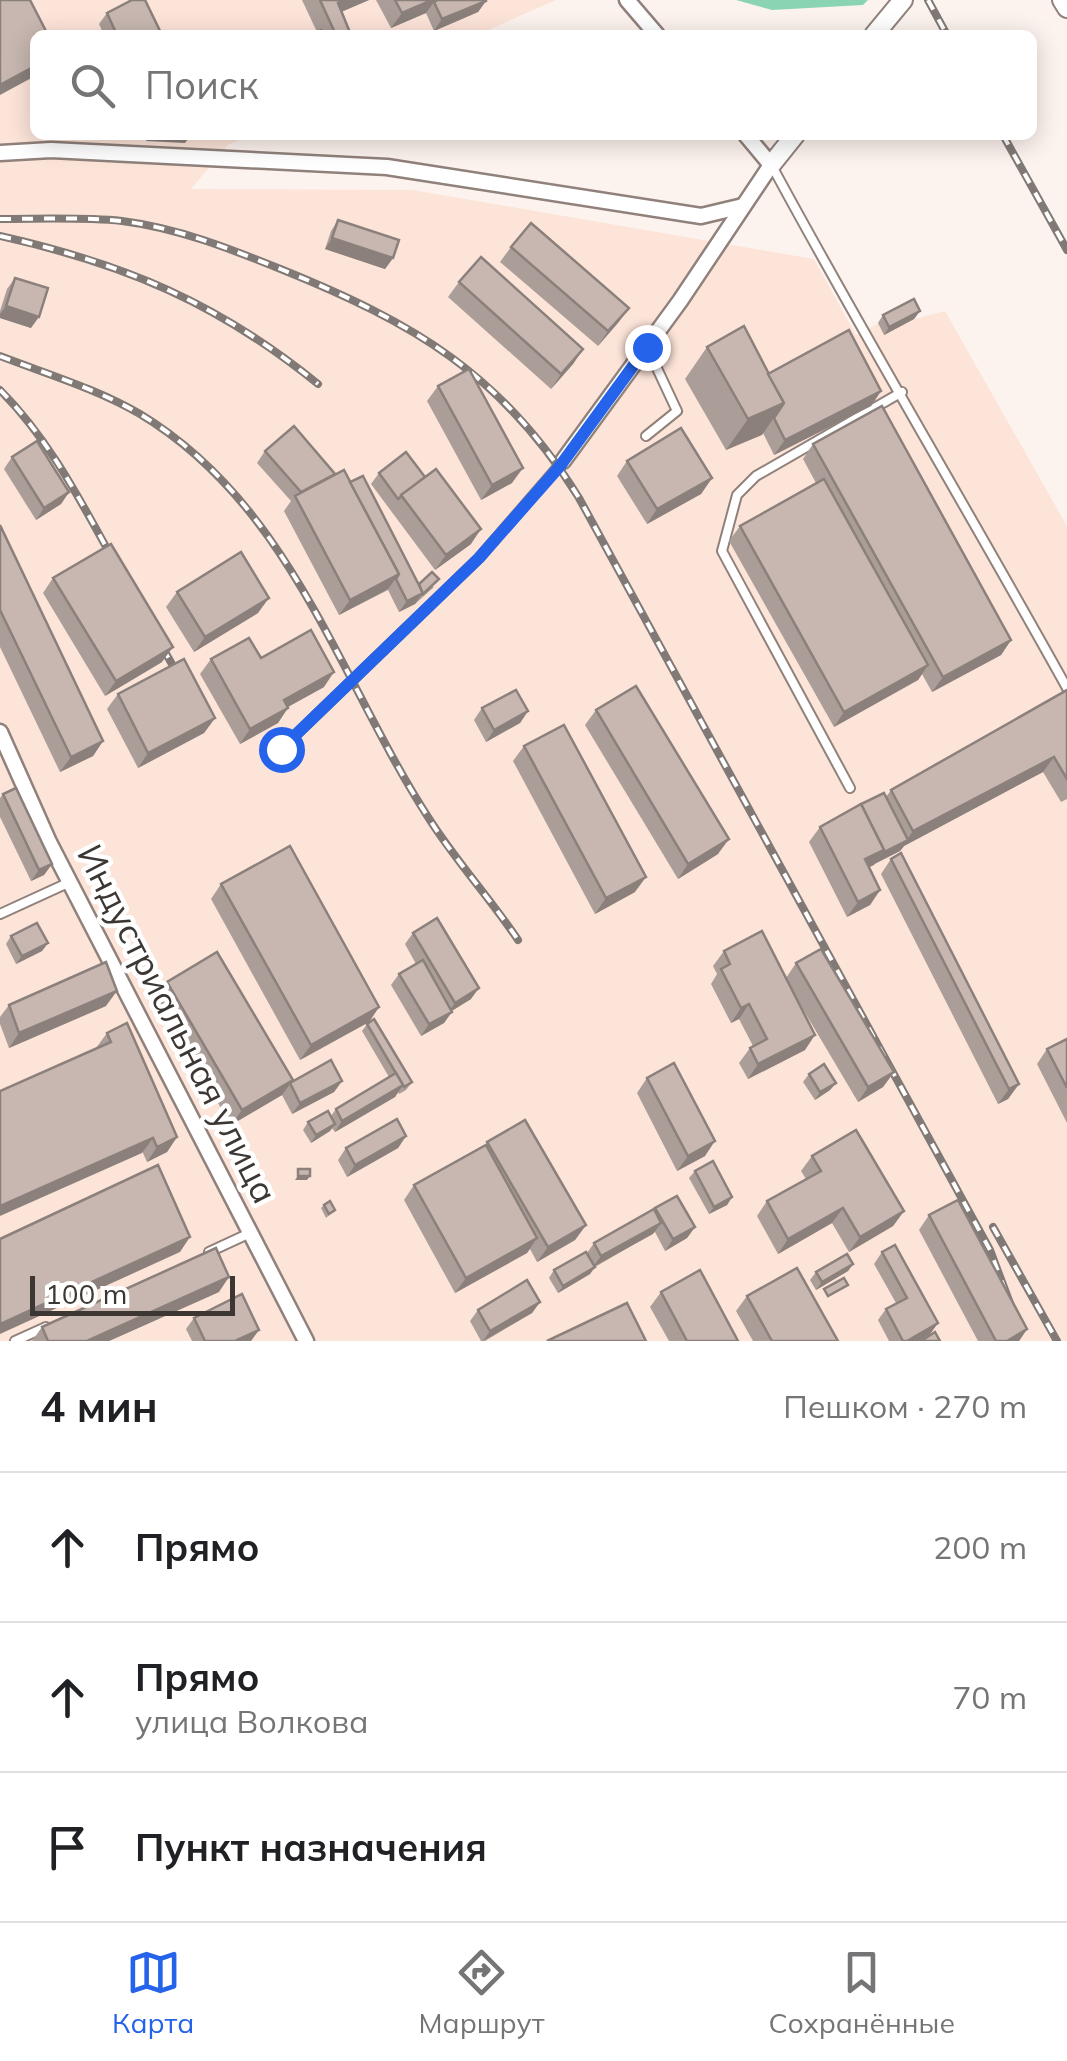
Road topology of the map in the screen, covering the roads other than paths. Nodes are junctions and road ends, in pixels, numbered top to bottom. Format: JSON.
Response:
{"nodes":[{"id":1,"x":628,"y":0,"type":"edge"},
{"id":2,"x":1062,"y":0,"type":"edge"},
{"id":3,"x":897,"y":6,"type":"edge"},
{"id":4,"x":1067,"y":8,"type":"edge"},
{"id":5,"x":654,"y":30,"type":"edge"},
{"id":6,"x":878,"y":30,"type":"edge"},
{"id":7,"x":750,"y":140,"type":"edge"},
{"id":8,"x":791,"y":140,"type":"edge"},
{"id":9,"x":0,"y":153,"type":"edge"},
{"id":10,"x":772,"y":165,"type":"junction"},
{"id":11,"x":743,"y":206,"type":"junction"},
{"id":12,"x":647,"y":347,"type":"junction"},
{"id":13,"x":902,"y":392,"type":"junction"},
{"id":14,"x":646,"y":436,"type":"dead end"},
{"id":15,"x":563,"y":461,"type":"joint"},
{"id":16,"x":1067,"y":688,"type":"edge"},
{"id":17,"x":0,"y":732,"type":"edge"},
{"id":18,"x":281,"y":749,"type":"dead end"},
{"id":19,"x":850,"y":788,"type":"dead end"},
{"id":20,"x":70,"y":882,"type":"junction"},
{"id":21,"x":0,"y":914,"type":"edge"},
{"id":22,"x":250,"y":1233,"type":"junction"},
{"id":23,"x":196,"y":1258,"type":"edge"},
{"id":24,"x":51,"y":1324,"type":"edge"},
{"id":25,"x":15,"y":1341,"type":"edge"},
{"id":26,"x":306,"y":1341,"type":"edge"}],
"edges":[{"from":1,"to":5,"type":"street"},
{"from":2,"to":4,"type":"street"},
{"from":3,"to":6,"type":"street"},
{"from":7,"to":10,"type":"street"},
{"from":8,"to":10,"type":"street"},
{"from":9,"to":11,"type":"street"},
{"from":10,"to":11,"type":"street"},
{"from":10,"to":13,"type":"lane"},
{"from":11,"to":12,"type":"street"},
{"from":12,"to":14,"type":"lane"},
{"from":12,"to":15,"type":"street"},
{"from":13,"to":16,"type":"lane"},
{"from":13,"to":19,"type":"lane"},
{"from":15,"to":18,"type":"lane"},
{"from":17,"to":20,"type":"street","name":"Индустриальная улица"},
{"from":20,"to":21,"type":"lane"},
{"from":20,"to":22,"type":"street","name":"Индустриальная улица"},
{"from":22,"to":23,"type":"lane"},
{"from":22,"to":26,"type":"street","name":"Индустриальная улица"},
{"from":24,"to":25,"type":"lane"}]}
